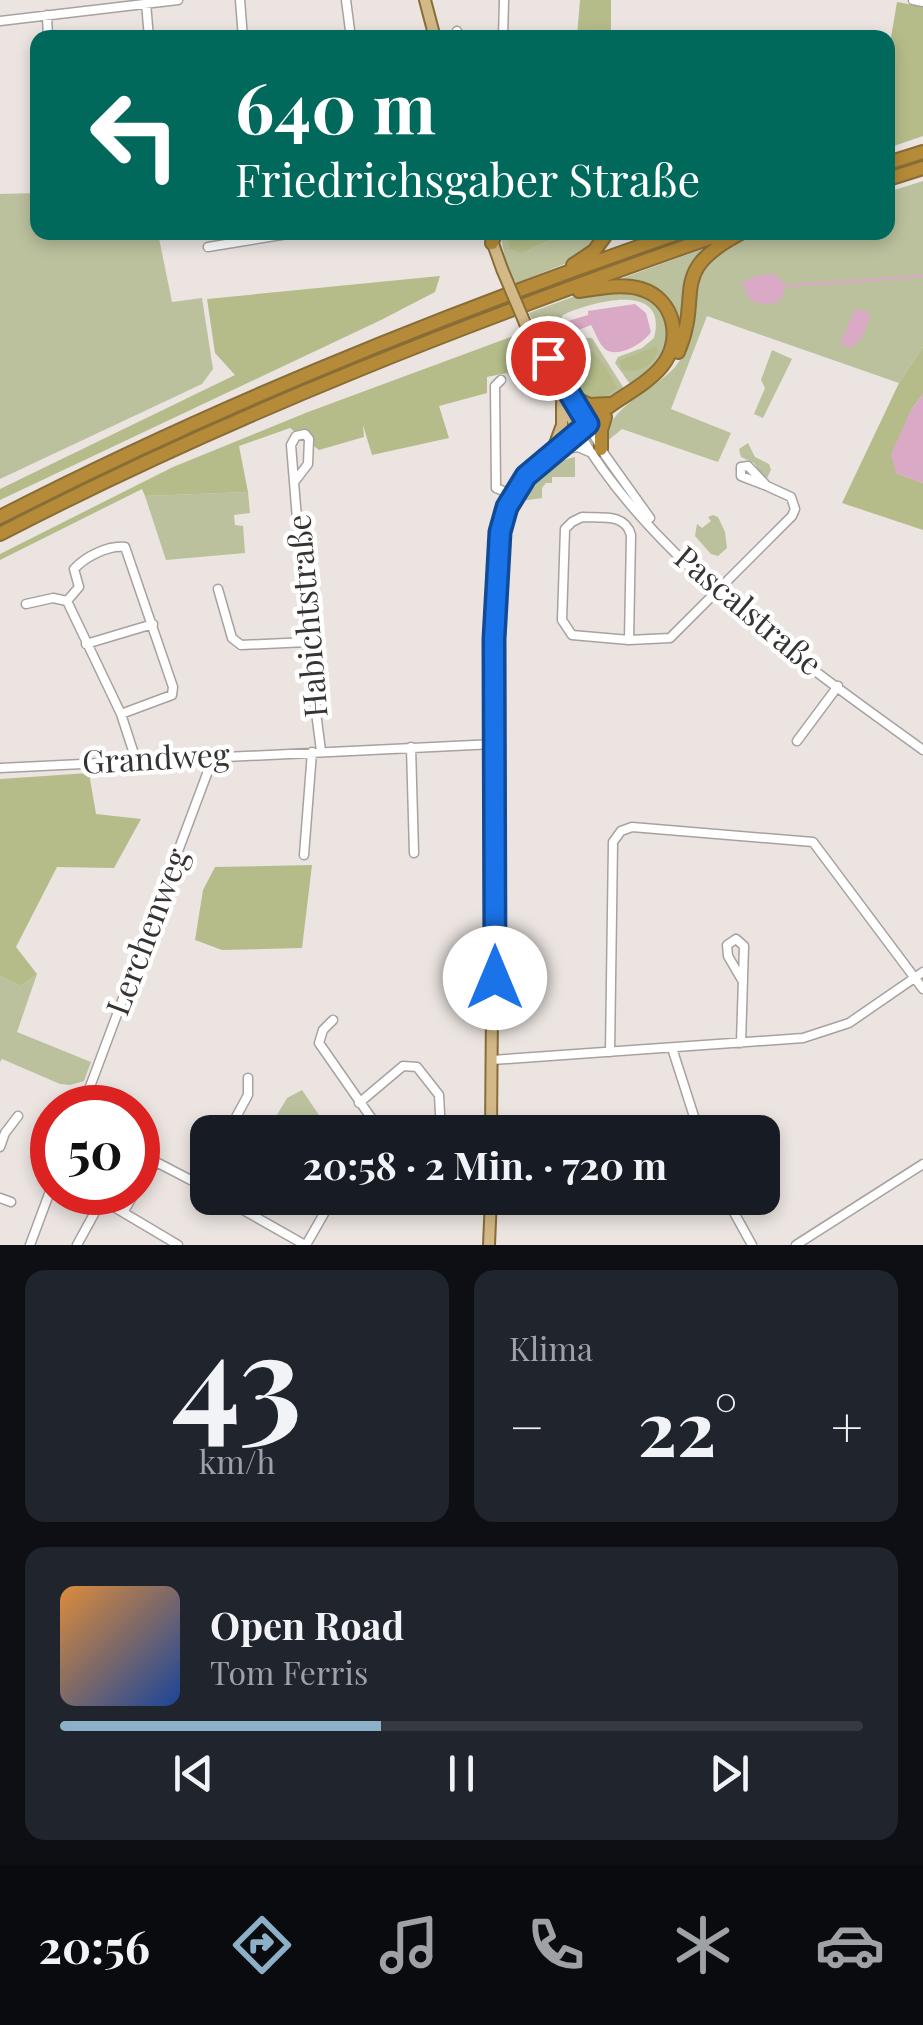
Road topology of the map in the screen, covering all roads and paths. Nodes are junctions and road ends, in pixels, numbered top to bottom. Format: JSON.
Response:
{"nodes":[{"id":1,"x":178,"y":0,"type":"edge"},
{"id":2,"x":240,"y":0,"type":"edge"},
{"id":3,"x":346,"y":0,"type":"edge"},
{"id":4,"x":425,"y":0,"type":"edge"},
{"id":5,"x":434,"y":0,"type":"edge"},
{"id":6,"x":504,"y":0,"type":"edge"},
{"id":7,"x":913,"y":0,"type":"edge"},
{"id":8,"x":923,"y":2,"type":"edge"},
{"id":9,"x":146,"y":3,"type":"junction"},
{"id":10,"x":47,"y":15,"type":"junction"},
{"id":11,"x":430,"y":18,"type":"junction"},
{"id":12,"x":0,"y":21,"type":"edge"},
{"id":13,"x":48,"y":30,"type":"edge"},
{"id":14,"x":148,"y":30,"type":"edge"},
{"id":15,"x":242,"y":30,"type":"edge"},
{"id":16,"x":350,"y":30,"type":"edge"},
{"id":17,"x":433,"y":30,"type":"edge"},
{"id":18,"x":503,"y":30,"type":"edge"},
{"id":19,"x":923,"y":152,"type":"edge"},
{"id":20,"x":895,"y":162,"type":"edge"},
{"id":21,"x":923,"y":168,"type":"edge"},
{"id":22,"x":895,"y":177,"type":"edge"},
{"id":23,"x":239,"y":240,"type":"edge"},
{"id":24,"x":493,"y":240,"type":"edge"},
{"id":25,"x":602,"y":240,"type":"edge"},
{"id":26,"x":659,"y":240,"type":"edge"},
{"id":27,"x":704,"y":240,"type":"edge"},
{"id":28,"x":730,"y":240,"type":"edge"},
{"id":29,"x":208,"y":246,"type":"dead end"},
{"id":30,"x":549,"y":280,"type":"junction"},
{"id":31,"x":547,"y":296,"type":"junction"},
{"id":32,"x":501,"y":380,"type":"dead end"},
{"id":33,"x":567,"y":399,"type":"junction"},
{"id":34,"x":613,"y":403,"type":"junction"},
{"id":35,"x":605,"y":417,"type":"junction"},
{"id":36,"x":583,"y":427,"type":"junction"},
{"id":37,"x":552,"y":451,"type":"junction"},
{"id":38,"x":597,"y":451,"type":"junction"},
{"id":39,"x":295,"y":481,"type":"junction"},
{"id":40,"x":768,"y":486,"type":"dead end"},
{"id":41,"x":512,"y":495,"type":"junction"},
{"id":42,"x":0,"y":518,"type":"edge"},
{"id":43,"x":0,"y":534,"type":"edge"},
{"id":44,"x":218,"y":589,"type":"dead end"},
{"id":45,"x":717,"y":592,"type":"junction"},
{"id":46,"x":67,"y":601,"type":"junction"},
{"id":47,"x":26,"y":604,"type":"dead end"},
{"id":48,"x":153,"y":624,"type":"junction"},
{"id":49,"x":629,"y":640,"type":"junction"},
{"id":50,"x":307,"y":642,"type":"junction"},
{"id":51,"x":86,"y":644,"type":"junction"},
{"id":52,"x":838,"y":686,"type":"junction"},
{"id":53,"x":121,"y":714,"type":"junction"},
{"id":54,"x":797,"y":741,"type":"dead end"},
{"id":55,"x":494,"y":744,"type":"junction"},
{"id":56,"x":412,"y":746,"type":"junction"},
{"id":57,"x":923,"y":750,"type":"edge"},
{"id":58,"x":316,"y":751,"type":"junction"},
{"id":59,"x":214,"y":755,"type":"junction"},
{"id":60,"x":136,"y":760,"type":"junction"},
{"id":61,"x":0,"y":768,"type":"edge"},
{"id":62,"x":414,"y":853,"type":"dead end"},
{"id":63,"x":304,"y":855,"type":"dead end"},
{"id":64,"x":919,"y":975,"type":"edge"},
{"id":65,"x":742,"y":980,"type":"junction"},
{"id":66,"x":923,"y":989,"type":"edge"},
{"id":67,"x":333,"y":1020,"type":"dead end"},
{"id":68,"x":741,"y":1043,"type":"junction"},
{"id":69,"x":672,"y":1048,"type":"junction"},
{"id":70,"x":610,"y":1052,"type":"junction"},
{"id":71,"x":492,"y":1060,"type":"junction"},
{"id":72,"x":248,"y":1078,"type":"dead end"},
{"id":73,"x":91,"y":1085,"type":"edge"},
{"id":74,"x":360,"y":1103,"type":"junction"},
{"id":75,"x":237,"y":1115,"type":"edge"},
{"id":76,"x":368,"y":1115,"type":"edge"},
{"id":77,"x":440,"y":1115,"type":"edge"},
{"id":78,"x":491,"y":1115,"type":"edge"},
{"id":79,"x":694,"y":1115,"type":"edge"},
{"id":80,"x":18,"y":1116,"type":"dead end"},
{"id":81,"x":0,"y":1147,"type":"edge"},
{"id":82,"x":160,"y":1164,"type":"edge"},
{"id":83,"x":923,"y":1164,"type":"edge"},
{"id":84,"x":190,"y":1180,"type":"edge"},
{"id":85,"x":0,"y":1198,"type":"edge"},
{"id":86,"x":11,"y":1202,"type":"dead end"},
{"id":87,"x":41,"y":1215,"type":"edge"},
{"id":88,"x":93,"y":1215,"type":"edge"},
{"id":89,"x":130,"y":1215,"type":"edge"},
{"id":90,"x":252,"y":1215,"type":"edge"},
{"id":91,"x":323,"y":1215,"type":"edge"},
{"id":92,"x":490,"y":1215,"type":"edge"},
{"id":93,"x":735,"y":1215,"type":"edge"},
{"id":94,"x":30,"y":1245,"type":"edge"},
{"id":95,"x":77,"y":1245,"type":"edge"},
{"id":96,"x":178,"y":1245,"type":"edge"},
{"id":97,"x":305,"y":1245,"type":"edge"},
{"id":98,"x":489,"y":1245,"type":"edge"},
{"id":99,"x":752,"y":1245,"type":"edge"},
{"id":100,"x":796,"y":1245,"type":"edge"}],
"edges":[{"from":1,"to":9,"type":"street"},
{"from":2,"to":15,"type":"street"},
{"from":3,"to":16,"type":"street"},
{"from":4,"to":11,"type":"main road"},
{"from":5,"to":11,"type":"street"},
{"from":6,"to":18,"type":"street"},
{"from":7,"to":8,"type":"street"},
{"from":9,"to":10,"type":"street"},
{"from":9,"to":14,"type":"street"},
{"from":10,"to":12,"type":"street"},
{"from":10,"to":13,"type":"street"},
{"from":11,"to":17,"type":"main road"},
{"from":19,"to":20,"type":"highway"},
{"from":21,"to":22,"type":"highway"},
{"from":23,"to":29,"type":"street"},
{"from":24,"to":33,"type":"main road","bridge":true},
{"from":25,"to":30,"type":"highway"},
{"from":26,"to":30,"type":"highway"},
{"from":27,"to":31,"type":"highway"},
{"from":28,"to":35,"type":"highway"},
{"from":30,"to":42,"type":"highway"},
{"from":31,"to":34,"type":"highway"},
{"from":31,"to":43,"type":"highway"},
{"from":32,"to":41,"type":"street"},
{"from":33,"to":34,"type":"highway"},
{"from":33,"to":36,"type":"main road"},
{"from":33,"to":37,"type":"main road"},
{"from":34,"to":36,"type":"highway"},
{"from":35,"to":36,"type":"highway"},
{"from":35,"to":38,"type":"highway"},
{"from":36,"to":37,"type":"main road"},
{"from":36,"to":38,"type":"street","name":"Pascalstraße"},
{"from":37,"to":38,"type":"street"},
{"from":37,"to":41,"type":"main road"},
{"from":38,"to":45,"type":"street","name":"Pascalstraße"},
{"from":39,"to":39,"type":"street","name":"Habichtstraße"},
{"from":39,"to":50,"type":"street","name":"Habichtstraße"},
{"from":40,"to":45,"type":"street"},
{"from":41,"to":55,"type":"main road"},
{"from":44,"to":50,"type":"street"},
{"from":45,"to":49,"type":"street"},
{"from":45,"to":52,"type":"street","name":"Pascalstraße"},
{"from":46,"to":47,"type":"street"},
{"from":46,"to":48,"type":"street"},
{"from":46,"to":51,"type":"street"},
{"from":48,"to":51,"type":"street"},
{"from":48,"to":53,"type":"street"},
{"from":49,"to":49,"type":"street"},
{"from":50,"to":58,"type":"street","name":"Habichtstraße"},
{"from":51,"to":53,"type":"street"},
{"from":52,"to":54,"type":"street","name":"Pascalstraße"},
{"from":52,"to":57,"type":"street","name":"Pascalstraße"},
{"from":53,"to":60,"type":"street"},
{"from":55,"to":56,"type":"street","name":"Grandweg"},
{"from":55,"to":71,"type":"main road"},
{"from":56,"to":58,"type":"street","name":"Grandweg"},
{"from":56,"to":62,"type":"street"},
{"from":58,"to":59,"type":"street","name":"Grandweg"},
{"from":58,"to":63,"type":"street"},
{"from":59,"to":60,"type":"street","name":"Grandweg"},
{"from":59,"to":73,"type":"street","name":"Lerchenweg"},
{"from":60,"to":61,"type":"street","name":"Grandweg"},
{"from":64,"to":66,"type":"street"},
{"from":64,"to":68,"type":"street"},
{"from":64,"to":70,"type":"street"},
{"from":65,"to":65,"type":"street"},
{"from":65,"to":68,"type":"street"},
{"from":67,"to":74,"type":"street"},
{"from":68,"to":69,"type":"street"},
{"from":69,"to":70,"type":"street"},
{"from":69,"to":79,"type":"street"},
{"from":70,"to":71,"type":"street"},
{"from":71,"to":78,"type":"main road"},
{"from":72,"to":75,"type":"street"},
{"from":74,"to":76,"type":"street"},
{"from":74,"to":77,"type":"street"},
{"from":80,"to":81,"type":"street"},
{"from":82,"to":84,"type":"street"},
{"from":83,"to":100,"type":"street"},
{"from":85,"to":86,"type":"street"},
{"from":87,"to":94,"type":"street"},
{"from":88,"to":95,"type":"street"},
{"from":89,"to":96,"type":"street"},
{"from":90,"to":97,"type":"street"},
{"from":91,"to":97,"type":"street"},
{"from":92,"to":98,"type":"main road"},
{"from":93,"to":99,"type":"street"}]}
